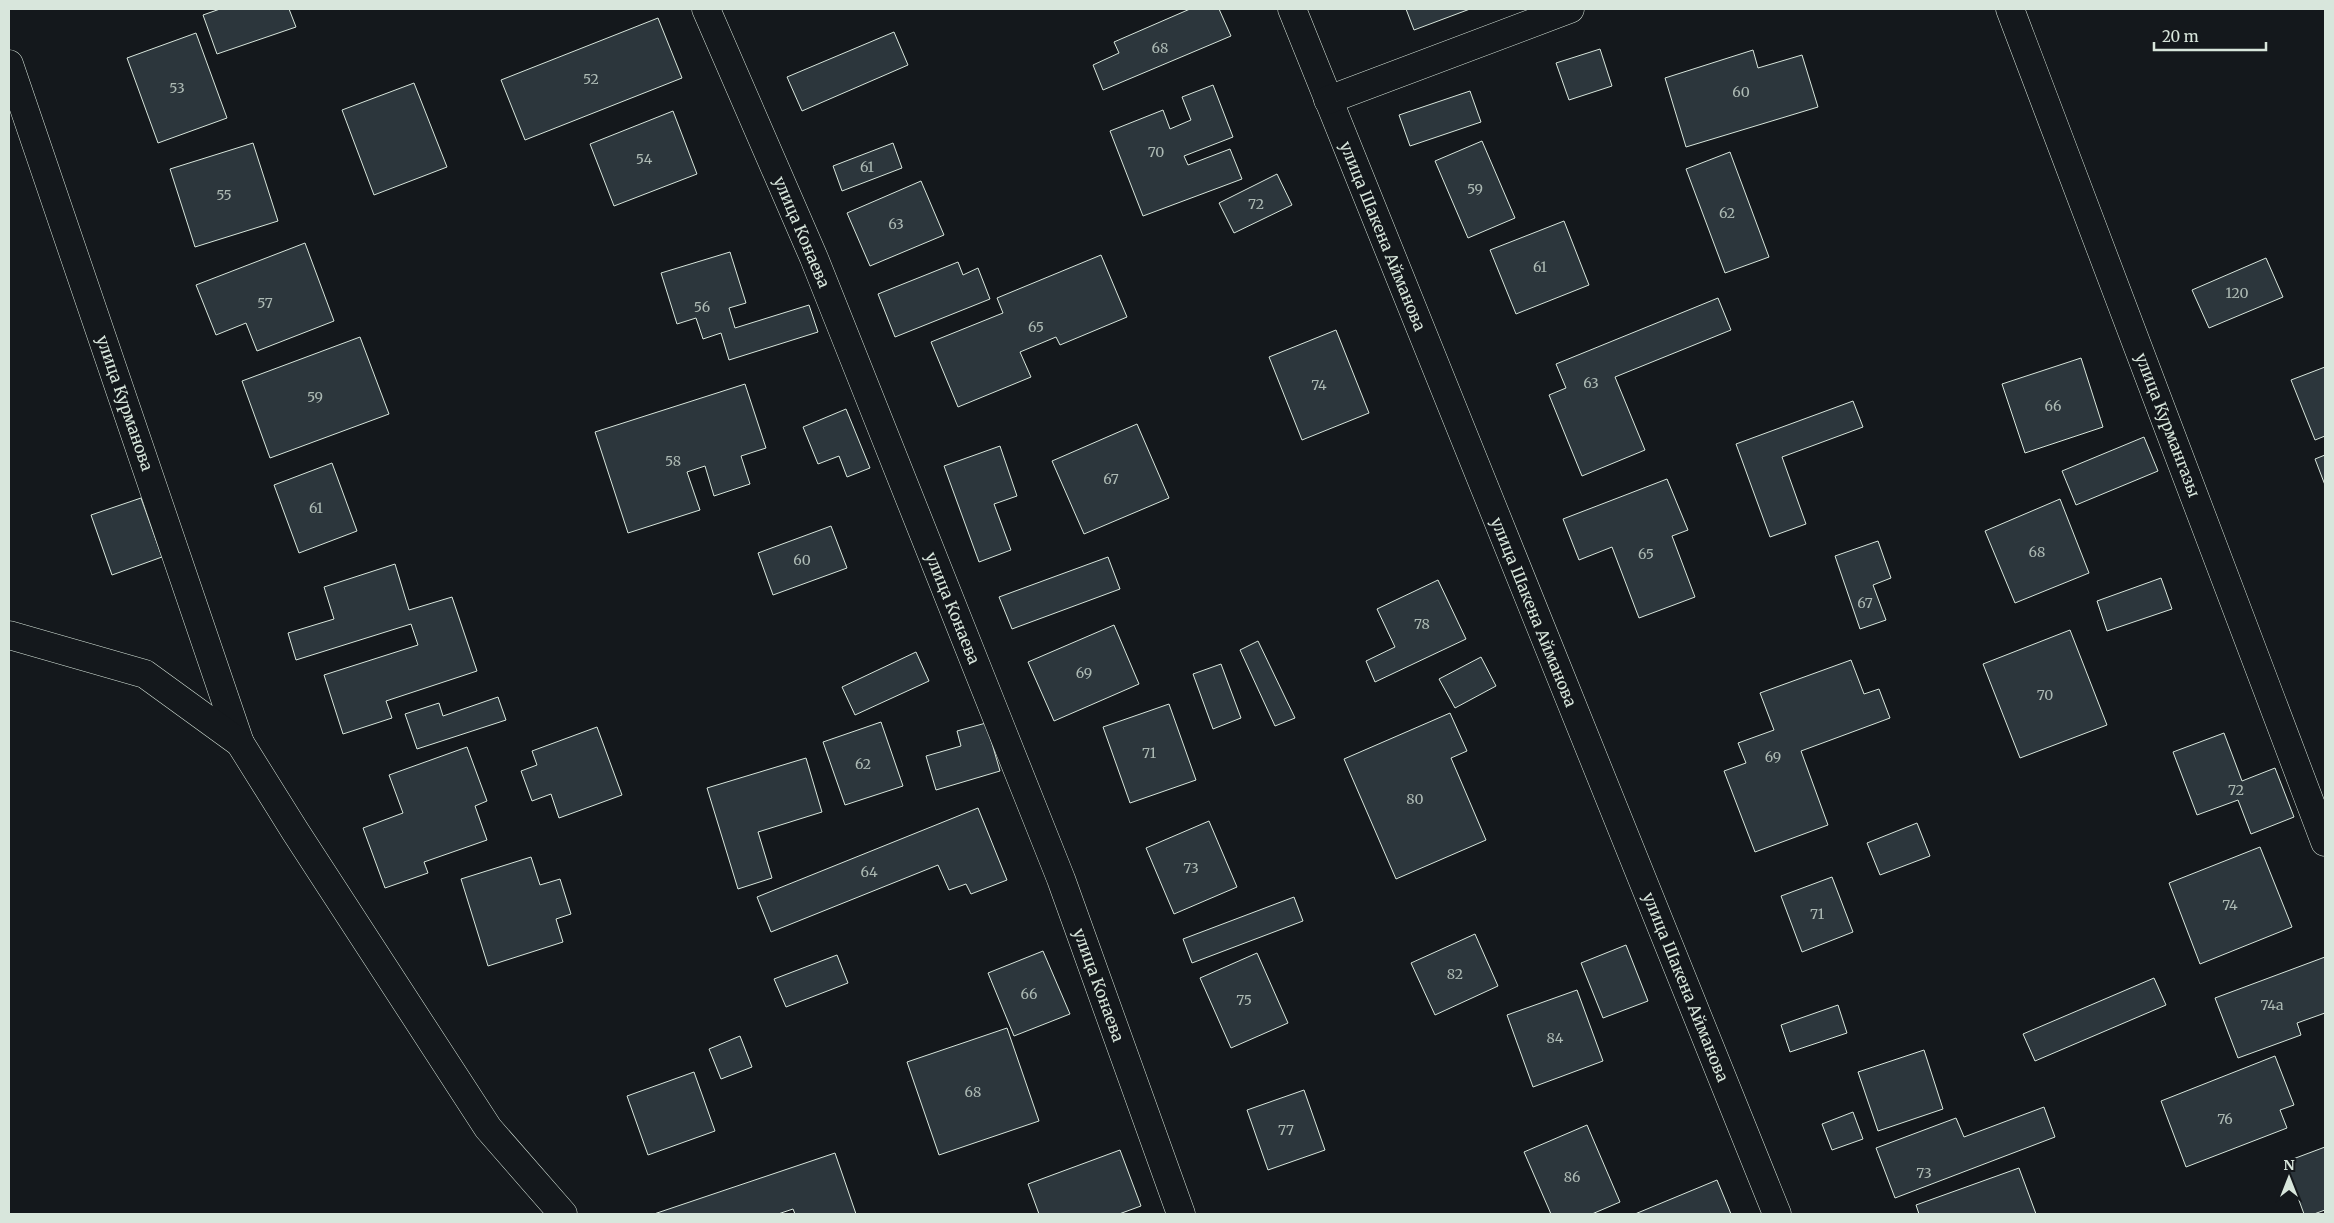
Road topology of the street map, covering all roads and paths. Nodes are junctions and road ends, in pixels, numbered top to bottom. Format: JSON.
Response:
{"nodes":[{"id":1,"x":706,"y":9,"type":"edge"},
{"id":2,"x":1292,"y":9,"type":"edge"},
{"id":3,"x":1570,"y":9,"type":"edge"},
{"id":4,"x":2010,"y":9,"type":"edge"},
{"id":5,"x":9,"y":64,"type":"edge"},
{"id":6,"x":1328,"y":100,"type":"junction"},
{"id":7,"x":9,"y":635,"type":"edge"},
{"id":8,"x":240,"y":743,"type":"junction"},
{"id":9,"x":2325,"y":842,"type":"edge"},
{"id":10,"x":563,"y":1214,"type":"edge"},
{"id":11,"x":1182,"y":1214,"type":"edge"},
{"id":12,"x":1777,"y":1214,"type":"edge"}],
"edges":[{"from":1,"to":11,"type":"street","name":"улица Конаева"},
{"from":2,"to":6,"type":"street","name":"улица Шакена Айманова"},
{"from":3,"to":6,"type":"street"},
{"from":4,"to":9,"type":"street","name":"улица Курмангазы"},
{"from":5,"to":8,"type":"street","name":"улица Курманова"},
{"from":6,"to":12,"type":"street","name":"улица Шакена Айманова"},
{"from":7,"to":8,"type":"street"},
{"from":8,"to":10,"type":"street"}]}
